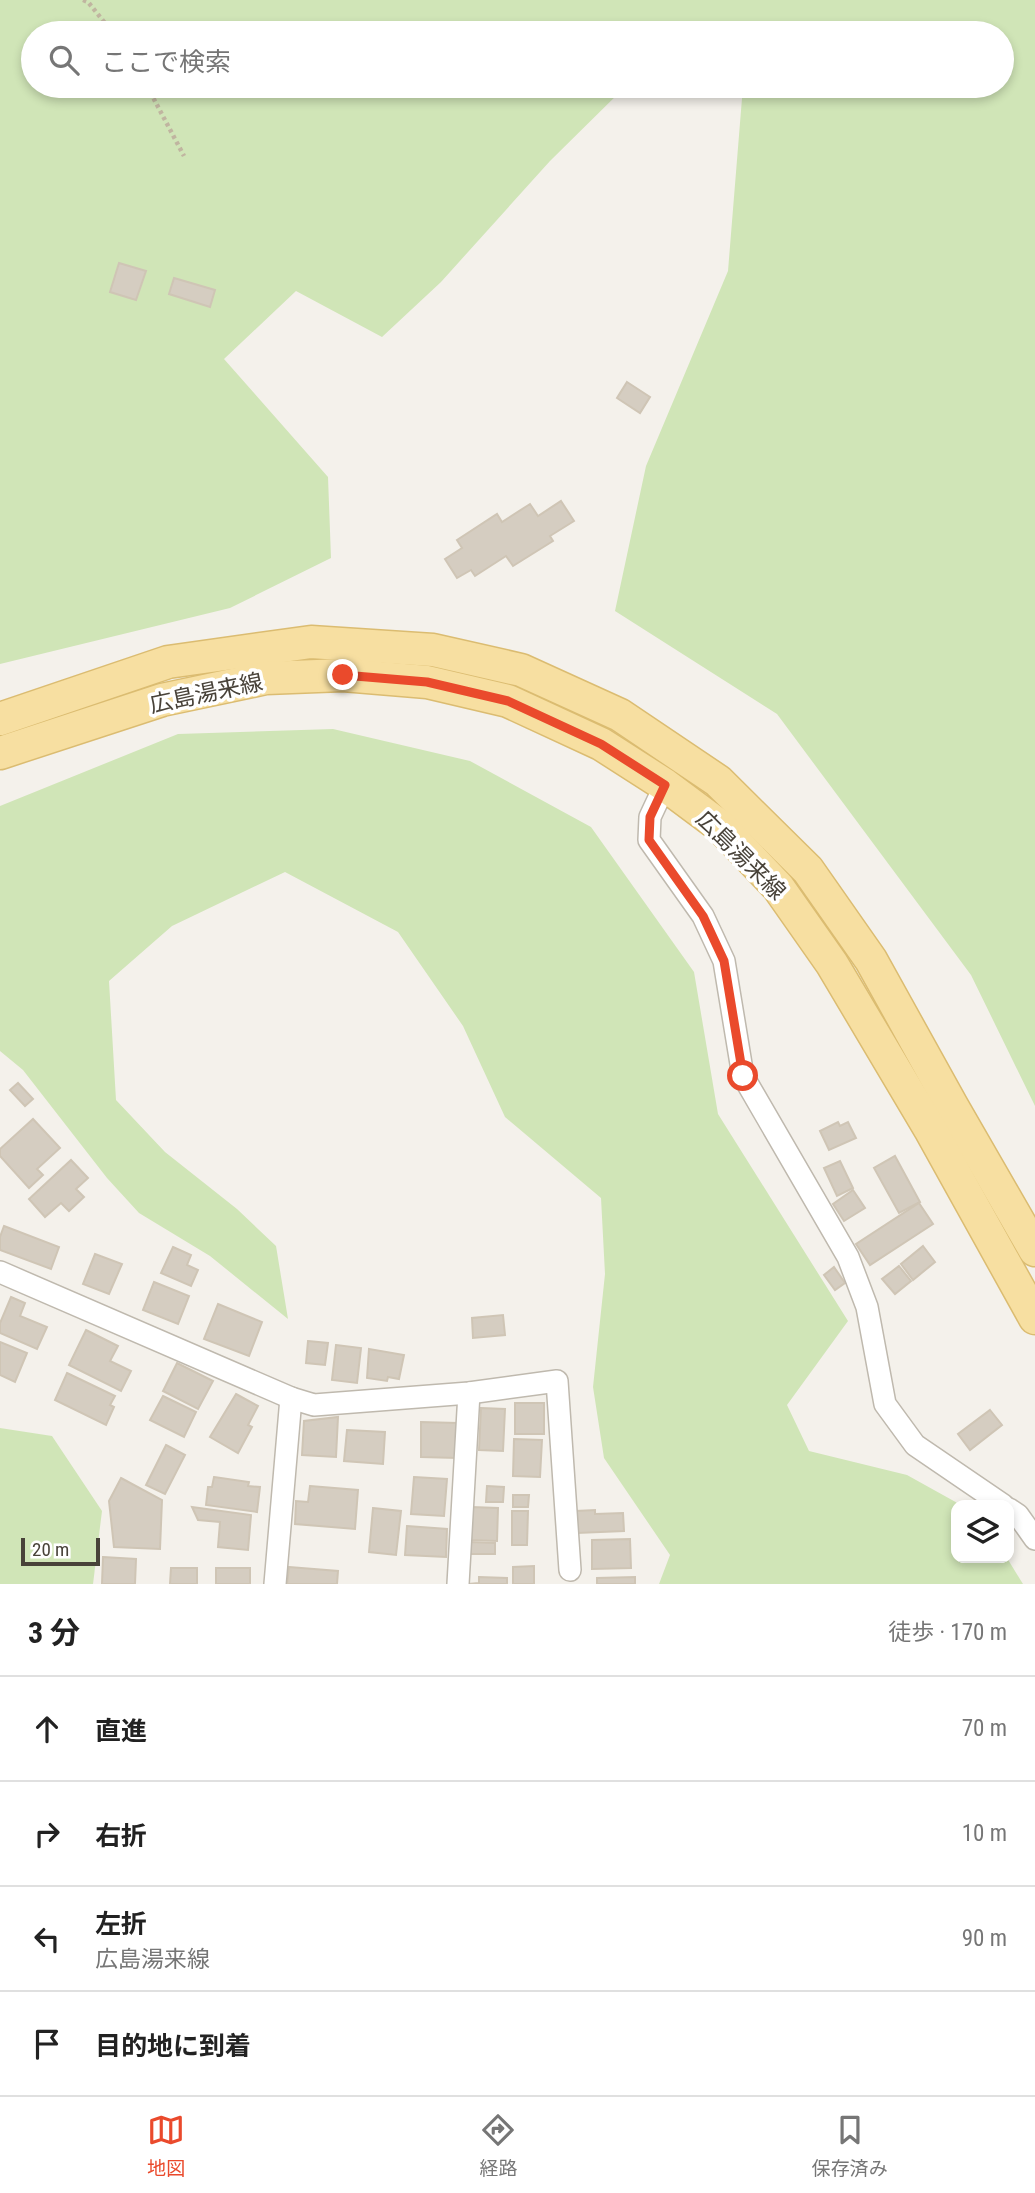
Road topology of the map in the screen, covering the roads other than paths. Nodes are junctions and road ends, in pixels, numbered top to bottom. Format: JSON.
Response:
{"nodes":[{"id":1,"x":0,"y":719,"type":"edge"},
{"id":2,"x":0,"y":752,"type":"edge"},
{"id":3,"x":665,"y":785,"type":"junction"},
{"id":4,"x":1035,"y":1250,"type":"edge"},
{"id":5,"x":0,"y":1272,"type":"edge"},
{"id":6,"x":1035,"y":1318,"type":"edge"},
{"id":7,"x":469,"y":1393,"type":"junction"},
{"id":8,"x":291,"y":1398,"type":"junction"},
{"id":9,"x":996,"y":1500,"type":"edge"},
{"id":10,"x":1014,"y":1512,"type":"edge"},
{"id":11,"x":1035,"y":1539,"type":"edge"},
{"id":12,"x":570,"y":1570,"type":"dead end"},
{"id":13,"x":275,"y":1584,"type":"edge"},
{"id":14,"x":458,"y":1584,"type":"edge"}],
"edges":[{"from":1,"to":4,"type":"main road","name":"広島湯来線"},
{"from":2,"to":3,"type":"main road","name":"広島湯来線"},
{"from":3,"to":6,"type":"main road","name":"広島湯来線"},
{"from":3,"to":9,"type":"street"},
{"from":5,"to":8,"type":"street"},
{"from":7,"to":8,"type":"street"},
{"from":7,"to":12,"type":"street"},
{"from":7,"to":14,"type":"street"},
{"from":8,"to":13,"type":"street"},
{"from":10,"to":11,"type":"street"}]}
